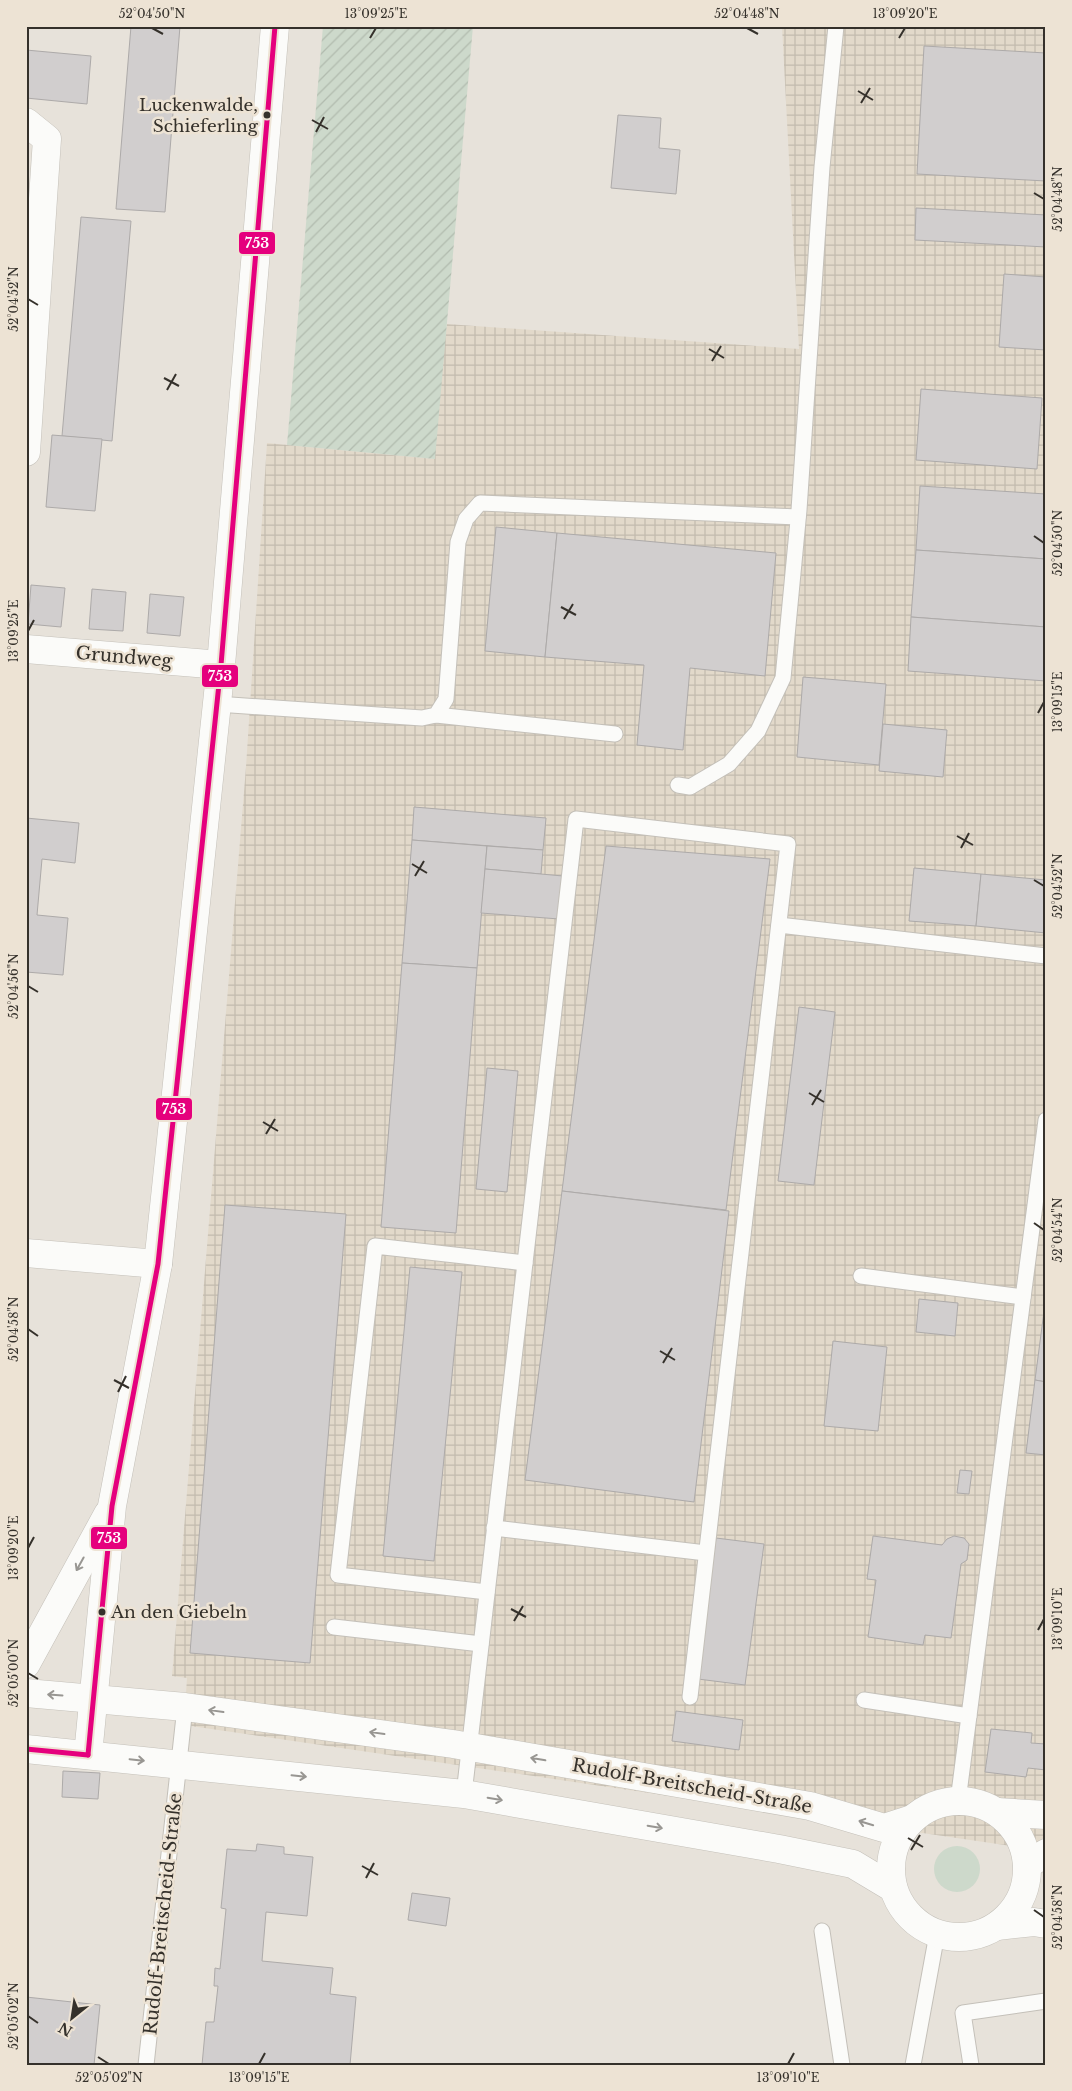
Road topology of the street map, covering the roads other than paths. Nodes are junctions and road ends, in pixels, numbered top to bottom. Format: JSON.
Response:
{"nodes":[{"id":1,"x":275,"y":26,"type":"edge"},
{"id":2,"x":836,"y":26,"type":"edge"},
{"id":3,"x":26,"y":122,"type":"edge"},
{"id":4,"x":26,"y":452,"type":"edge"},
{"id":5,"x":798,"y":518,"type":"junction"},
{"id":6,"x":26,"y":649,"type":"edge"},
{"id":7,"x":222,"y":665,"type":"junction"},
{"id":8,"x":218,"y":704,"type":"junction"},
{"id":9,"x":436,"y":715,"type":"junction"},
{"id":10,"x":614,"y":734,"type":"dead end"},
{"id":11,"x":678,"y":785,"type":"dead end"},
{"id":12,"x":779,"y":925,"type":"junction"},
{"id":13,"x":1046,"y":956,"type":"edge"},
{"id":14,"x":1046,"y":1120,"type":"edge"},
{"id":15,"x":26,"y":1252,"type":"edge"},
{"id":16,"x":525,"y":1263,"type":"junction"},
{"id":17,"x":158,"y":1264,"type":"junction"},
{"id":18,"x":861,"y":1276,"type":"dead end"},
{"id":19,"x":1023,"y":1297,"type":"junction"},
{"id":20,"x":112,"y":1506,"type":"junction"},
{"id":21,"x":494,"y":1528,"type":"junction"},
{"id":22,"x":706,"y":1553,"type":"junction"},
{"id":23,"x":487,"y":1592,"type":"junction"},
{"id":24,"x":334,"y":1626,"type":"dead end"},
{"id":25,"x":481,"y":1644,"type":"junction"},
{"id":26,"x":26,"y":1664,"type":"edge"},
{"id":27,"x":26,"y":1693,"type":"edge"},
{"id":28,"x":690,"y":1697,"type":"dead end"},
{"id":29,"x":95,"y":1698,"type":"junction"},
{"id":30,"x":864,"y":1700,"type":"dead end"},
{"id":31,"x":186,"y":1707,"type":"junction"},
{"id":32,"x":969,"y":1716,"type":"junction"},
{"id":33,"x":469,"y":1747,"type":"junction"},
{"id":34,"x":26,"y":1749,"type":"edge"},
{"id":35,"x":88,"y":1755,"type":"junction"},
{"id":36,"x":180,"y":1764,"type":"junction"},
{"id":37,"x":464,"y":1794,"type":"junction"},
{"id":38,"x":958,"y":1801,"type":"junction"},
{"id":39,"x":997,"y":1812,"type":"junction"},
{"id":40,"x":1046,"y":1815,"type":"edge"},
{"id":41,"x":912,"y":1819,"type":"junction"},
{"id":42,"x":1036,"y":1873,"type":"edge"},
{"id":43,"x":893,"y":1888,"type":"junction"},
{"id":44,"x":1046,"y":1924,"type":"edge"},
{"id":45,"x":997,"y":1926,"type":"junction"},
{"id":46,"x":822,"y":1931,"type":"dead end"},
{"id":47,"x":937,"y":1934,"type":"junction"},
{"id":48,"x":1046,"y":2001,"type":"edge"},
{"id":49,"x":146,"y":2065,"type":"edge"},
{"id":50,"x":842,"y":2065,"type":"edge"},
{"id":51,"x":913,"y":2065,"type":"edge"},
{"id":52,"x":971,"y":2065,"type":"edge"}],
"edges":[{"from":1,"to":7,"type":"street"},
{"from":2,"to":5,"type":"lane"},
{"from":3,"to":4,"type":"street"},
{"from":5,"to":9,"type":"lane"},
{"from":5,"to":11,"type":"lane"},
{"from":6,"to":7,"type":"street","name":"Grundweg"},
{"from":7,"to":8,"type":"street"},
{"from":8,"to":9,"type":"lane"},
{"from":8,"to":17,"type":"street"},
{"from":9,"to":10,"type":"lane"},
{"from":12,"to":13,"type":"lane"},
{"from":12,"to":16,"type":"lane"},
{"from":12,"to":22,"type":"lane"},
{"from":14,"to":19,"type":"lane"},
{"from":15,"to":17,"type":"street"},
{"from":16,"to":21,"type":"lane"},
{"from":16,"to":23,"type":"lane"},
{"from":17,"to":20,"type":"street"},
{"from":18,"to":19,"type":"lane"},
{"from":19,"to":32,"type":"lane"},
{"from":20,"to":26,"type":"street","one_way":true},
{"from":20,"to":29,"type":"street"},
{"from":21,"to":22,"type":"lane"},
{"from":21,"to":23,"type":"lane"},
{"from":22,"to":28,"type":"lane"},
{"from":23,"to":25,"type":"lane"},
{"from":24,"to":25,"type":"lane"},
{"from":25,"to":33,"type":"lane"},
{"from":29,"to":27,"type":"street","name":"Rudolf-Breitscheid-Straße","one_way":true},
{"from":29,"to":31,"type":"street","name":"Rudolf-Breitscheid-Straße"},
{"from":29,"to":35,"type":"street"},
{"from":30,"to":32,"type":"lane"},
{"from":33,"to":31,"type":"street","name":"Rudolf-Breitscheid-Straße","one_way":true},
{"from":31,"to":36,"type":"lane","name":"Rudolf-Breitscheid-Straße"},
{"from":32,"to":38,"type":"lane"},
{"from":33,"to":37,"type":"lane"},
{"from":41,"to":33,"type":"street","name":"Rudolf-Breitscheid-Straße","one_way":true},
{"from":34,"to":35,"type":"street"},
{"from":35,"to":36,"type":"street","one_way":true},
{"from":36,"to":37,"type":"street","one_way":true},
{"from":36,"to":49,"type":"lane","name":"Rudolf-Breitscheid-Straße"},
{"from":37,"to":43,"type":"street","one_way":true},
{"from":38,"to":39,"type":"street"},
{"from":38,"to":41,"type":"street"},
{"from":39,"to":40,"type":"street"},
{"from":39,"to":42,"type":"street"},
{"from":41,"to":43,"type":"street"},
{"from":42,"to":45,"type":"street"},
{"from":43,"to":47,"type":"street"},
{"from":44,"to":45,"type":"street"},
{"from":45,"to":47,"type":"street"},
{"from":46,"to":50,"type":"lane"},
{"from":47,"to":51,"type":"lane"},
{"from":48,"to":52,"type":"lane"}]}
